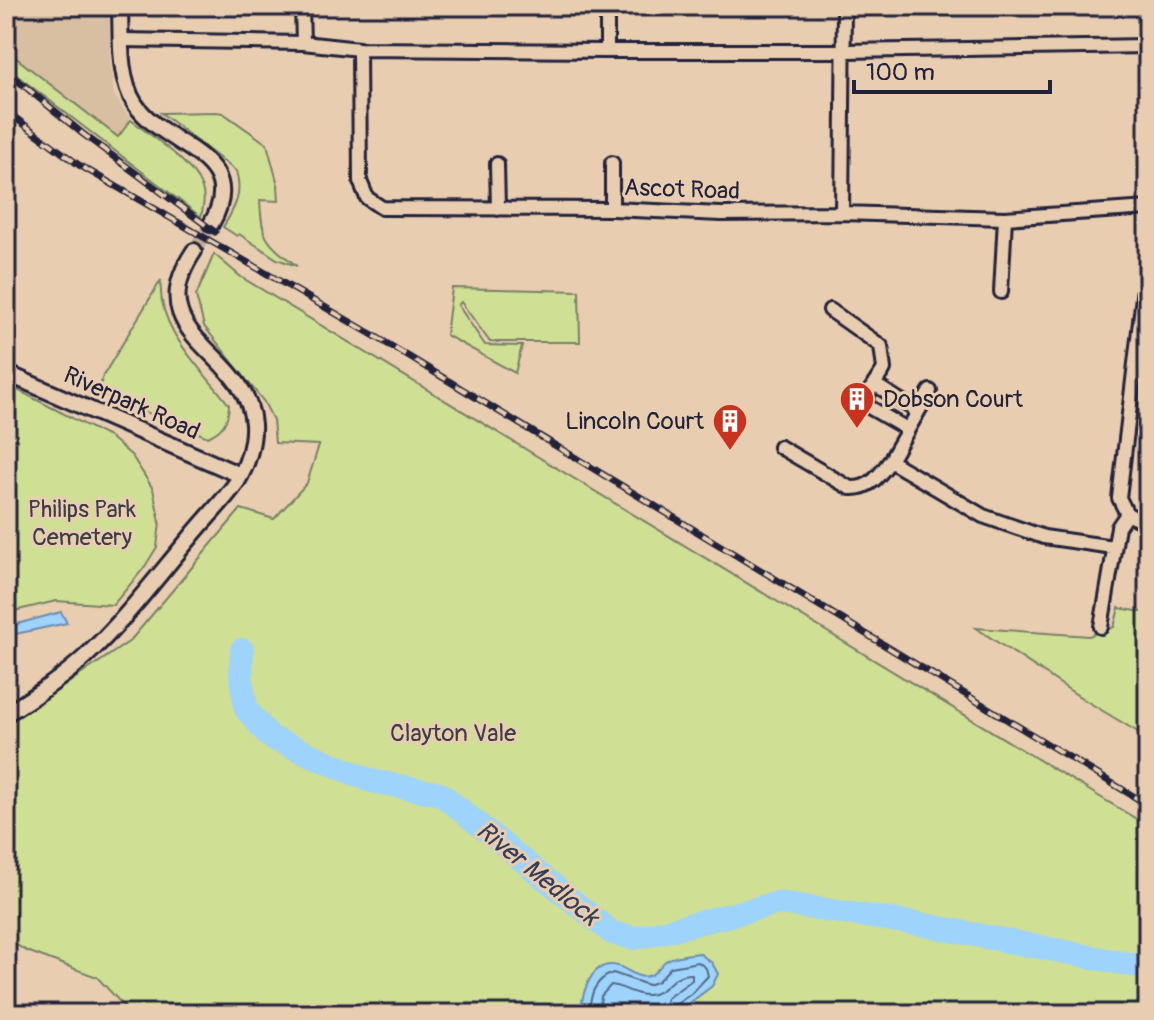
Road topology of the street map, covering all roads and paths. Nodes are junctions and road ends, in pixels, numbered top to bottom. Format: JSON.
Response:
{"nodes":[{"id":1,"x":120,"y":6,"type":"edge"},
{"id":2,"x":302,"y":6,"type":"edge"},
{"id":3,"x":607,"y":6,"type":"edge"},
{"id":4,"x":844,"y":6,"type":"edge"},
{"id":5,"x":121,"y":40,"type":"junction"},
{"id":6,"x":303,"y":43,"type":"junction"},
{"id":7,"x":1148,"y":46,"type":"edge"},
{"id":8,"x":359,"y":49,"type":"junction"},
{"id":9,"x":607,"y":51,"type":"junction"},
{"id":10,"x":844,"y":51,"type":"junction"},
{"id":11,"x":612,"y":163,"type":"dead end"},
{"id":12,"x":497,"y":164,"type":"dead end"},
{"id":13,"x":1148,"y":208,"type":"edge"},
{"id":14,"x":498,"y":209,"type":"junction"},
{"id":15,"x":612,"y":209,"type":"junction"},
{"id":16,"x":842,"y":213,"type":"junction"},
{"id":17,"x":1005,"y":218,"type":"junction"},
{"id":18,"x":211,"y":224,"type":"tunnel mouth"},
{"id":19,"x":194,"y":251,"type":"tunnel mouth"},
{"id":20,"x":1148,"y":254,"type":"edge"},
{"id":21,"x":1001,"y":292,"type":"dead end"},
{"id":22,"x":830,"y":310,"type":"dead end"},
{"id":23,"x":6,"y":373,"type":"edge"},
{"id":24,"x":874,"y":384,"type":"junction"},
{"id":25,"x":930,"y":391,"type":"dead end"},
{"id":26,"x":917,"y":411,"type":"junction"},
{"id":27,"x":907,"y":429,"type":"junction"},
{"id":28,"x":780,"y":447,"type":"dead end"},
{"id":29,"x":890,"y":461,"type":"junction"},
{"id":30,"x":240,"y":475,"type":"junction"},
{"id":31,"x":1127,"y":514,"type":"junction"},
{"id":32,"x":1148,"y":524,"type":"edge"},
{"id":33,"x":1113,"y":547,"type":"junction"},
{"id":34,"x":1101,"y":627,"type":"dead end"},
{"id":35,"x":6,"y":714,"type":"edge"}],
"edges":[{"from":1,"to":5,"type":"street"},
{"from":2,"to":6,"type":"street"},
{"from":3,"to":9,"type":"street"},
{"from":4,"to":10,"type":"street"},
{"from":5,"to":6,"type":"street"},
{"from":5,"to":18,"type":"street"},
{"from":6,"to":8,"type":"street"},
{"from":7,"to":10,"type":"street"},
{"from":8,"to":9,"type":"street"},
{"from":8,"to":14,"type":"street","name":"Ascot Road"},
{"from":9,"to":10,"type":"street"},
{"from":10,"to":16,"type":"street"},
{"from":11,"to":15,"type":"street"},
{"from":12,"to":14,"type":"street"},
{"from":13,"to":17,"type":"street","name":"Ascot Road"},
{"from":14,"to":15,"type":"street","name":"Ascot Road"},
{"from":15,"to":16,"type":"street","name":"Ascot Road"},
{"from":16,"to":17,"type":"street","name":"Ascot Road"},
{"from":17,"to":21,"type":"street"},
{"from":19,"to":30,"type":"street"},
{"from":20,"to":31,"type":"street"},
{"from":22,"to":24,"type":"street"},
{"from":23,"to":30,"type":"street","name":"Riverpark Road"},
{"from":24,"to":26,"type":"street"},
{"from":24,"to":27,"type":"street"},
{"from":25,"to":26,"type":"street"},
{"from":26,"to":27,"type":"street"},
{"from":27,"to":29,"type":"street"},
{"from":28,"to":29,"type":"street"},
{"from":29,"to":33,"type":"street"},
{"from":30,"to":35,"type":"street"},
{"from":31,"to":32,"type":"street"},
{"from":31,"to":33,"type":"street"},
{"from":33,"to":34,"type":"street"}]}
